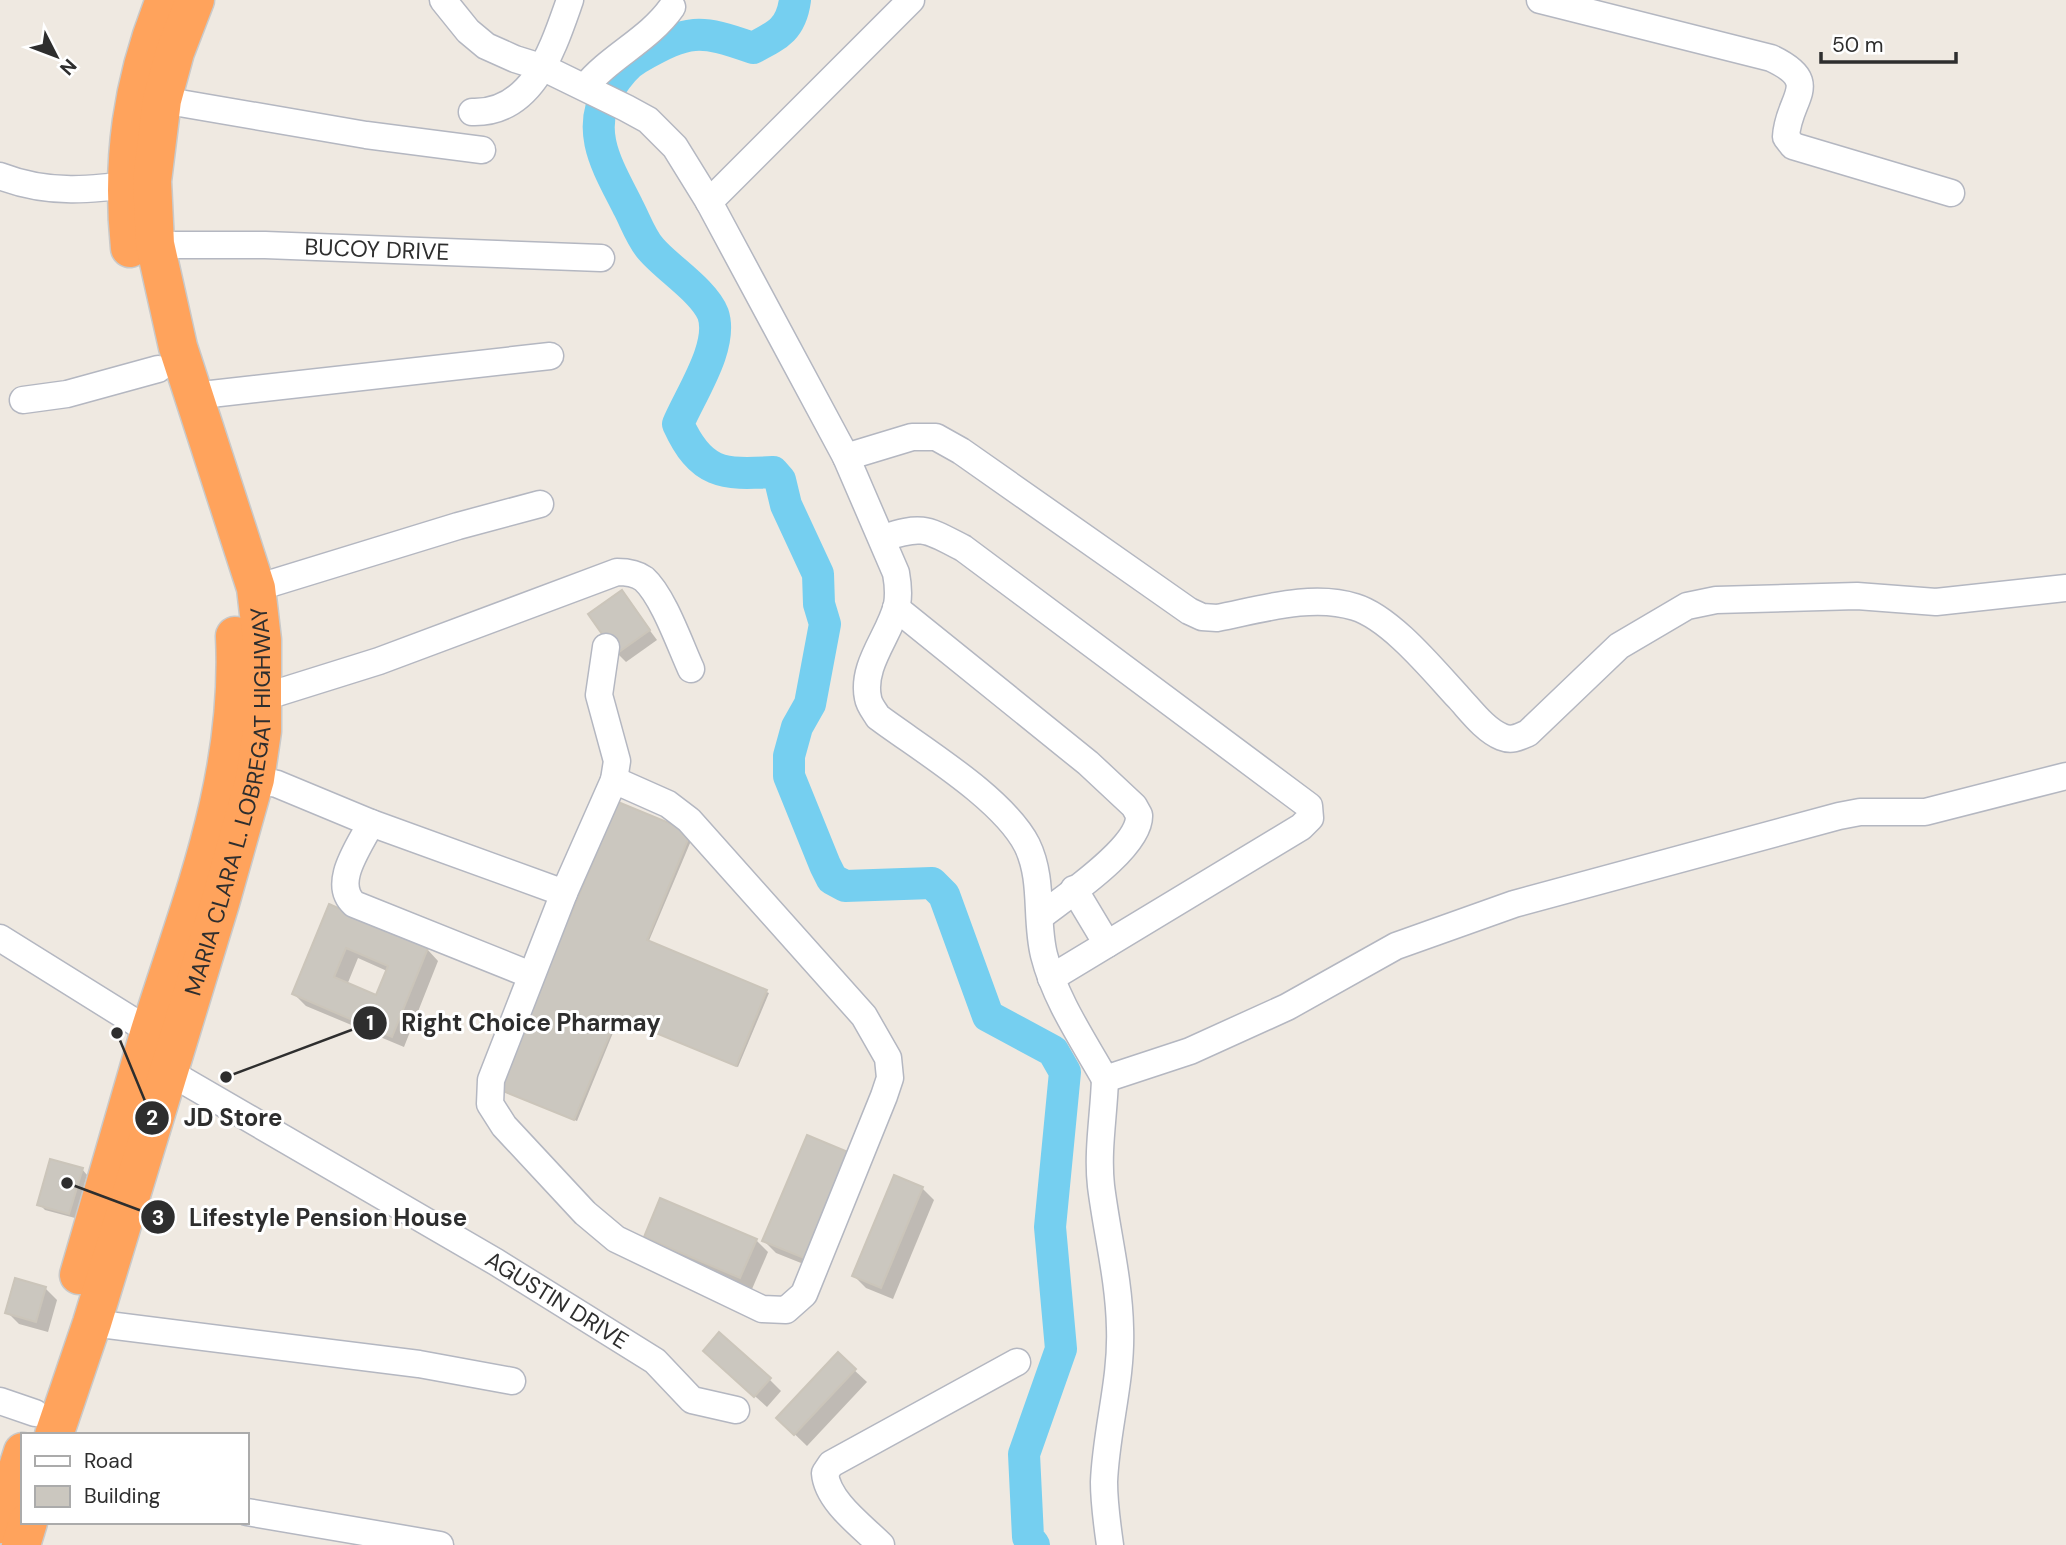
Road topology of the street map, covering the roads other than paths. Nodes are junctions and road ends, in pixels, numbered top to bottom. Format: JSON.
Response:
{"nodes":[{"id":1,"x":443,"y":0,"type":"edge"},
{"id":2,"x":570,"y":0,"type":"edge"},
{"id":3,"x":911,"y":0,"type":"edge"},
{"id":4,"x":1540,"y":0,"type":"edge"},
{"id":5,"x":184,"y":1,"type":"edge"},
{"id":6,"x":672,"y":7,"type":"dead end"},
{"id":7,"x":544,"y":68,"type":"junction"},
{"id":8,"x":593,"y":91,"type":"junction"},
{"id":9,"x":162,"y":100,"type":"junction"},
{"id":10,"x":472,"y":112,"type":"dead end"},
{"id":11,"x":482,"y":150,"type":"dead end"},
{"id":12,"x":0,"y":176,"type":"edge"},
{"id":13,"x":138,"y":183,"type":"junction"},
{"id":14,"x":1951,"y":193,"type":"dead end"},
{"id":15,"x":709,"y":202,"type":"junction"},
{"id":16,"x":142,"y":245,"type":"junction"},
{"id":17,"x":601,"y":258,"type":"dead end"},
{"id":18,"x":550,"y":356,"type":"dead end"},
{"id":19,"x":158,"y":369,"type":"junction"},
{"id":20,"x":193,"y":396,"type":"junction"},
{"id":21,"x":23,"y":400,"type":"dead end"},
{"id":22,"x":846,"y":457,"type":"junction"},
{"id":23,"x":540,"y":504,"type":"dead end"},
{"id":24,"x":883,"y":538,"type":"junction"},
{"id":25,"x":256,"y":588,"type":"junction"},
{"id":26,"x":2066,"y":588,"type":"edge"},
{"id":27,"x":896,"y":608,"type":"junction"},
{"id":28,"x":606,"y":647,"type":"dead end"},
{"id":29,"x":691,"y":669,"type":"dead end"},
{"id":30,"x":264,"y":697,"type":"junction"},
{"id":31,"x":241,"y":776,"type":"junction"},
{"id":32,"x":2066,"y":776,"type":"edge"},
{"id":33,"x":614,"y":780,"type":"junction"},
{"id":34,"x":371,"y":823,"type":"junction"},
{"id":35,"x":1074,"y":889,"type":"junction"},
{"id":36,"x":564,"y":893,"type":"junction"},
{"id":37,"x":1041,"y":916,"type":"junction"},
{"id":38,"x":0,"y":939,"type":"edge"},
{"id":39,"x":1107,"y":944,"type":"junction"},
{"id":40,"x":531,"y":975,"type":"junction"},
{"id":41,"x":1051,"y":978,"type":"junction"},
{"id":42,"x":165,"y":1050,"type":"junction"},
{"id":43,"x":1105,"y":1079,"type":"junction"},
{"id":44,"x":92,"y":1323,"type":"junction"},
{"id":45,"x":1017,"y":1362,"type":"dead end"},
{"id":46,"x":512,"y":1381,"type":"dead end"},
{"id":47,"x":736,"y":1410,"type":"dead end"},
{"id":48,"x":29,"y":1421,"type":"edge"},
{"id":49,"x":21,"y":1458,"type":"edge"},
{"id":50,"x":248,"y":1512,"type":"edge"},
{"id":51,"x":0,"y":1524,"type":"edge"},
{"id":52,"x":27,"y":1524,"type":"edge"},
{"id":53,"x":333,"y":1535,"type":"edge"},
{"id":54,"x":22,"y":1545,"type":"edge"},
{"id":55,"x":440,"y":1545,"type":"edge"},
{"id":56,"x":881,"y":1545,"type":"edge"},
{"id":57,"x":1110,"y":1545,"type":"edge"}],
"edges":[{"from":1,"to":7,"type":"street"},
{"from":2,"to":7,"type":"street"},
{"from":3,"to":15,"type":"street"},
{"from":4,"to":14,"type":"street"},
{"from":5,"to":9,"type":"highway","name":"MARIA CLARA L. LOBREGAT HIGHWAY"},
{"from":5,"to":13,"type":"highway","name":"MARIA CLARA L. LOBREGAT HIGHWAY"},
{"from":6,"to":8,"type":"street"},
{"from":7,"to":8,"type":"street"},
{"from":7,"to":10,"type":"street"},
{"from":8,"to":15,"type":"street"},
{"from":9,"to":11,"type":"street"},
{"from":9,"to":13,"type":"highway","name":"MARIA CLARA L. LOBREGAT HIGHWAY"},
{"from":12,"to":13,"type":"street"},
{"from":13,"to":16,"type":"highway","name":"MARIA CLARA L. LOBREGAT HIGHWAY"},
{"from":15,"to":22,"type":"street"},
{"from":16,"to":17,"type":"street","name":"BUCOY DRIVE"},
{"from":16,"to":19,"type":"highway","name":"MARIA CLARA L. LOBREGAT HIGHWAY"},
{"from":16,"to":20,"type":"highway","name":"MARIA CLARA L. LOBREGAT HIGHWAY"},
{"from":18,"to":20,"type":"street"},
{"from":19,"to":21,"type":"street"},
{"from":19,"to":31,"type":"highway","name":"MARIA CLARA L. LOBREGAT HIGHWAY"},
{"from":20,"to":25,"type":"highway","name":"MARIA CLARA L. LOBREGAT HIGHWAY"},
{"from":22,"to":24,"type":"street"},
{"from":22,"to":26,"type":"street"},
{"from":23,"to":25,"type":"street"},
{"from":24,"to":27,"type":"street"},
{"from":24,"to":39,"type":"street"},
{"from":25,"to":30,"type":"highway","name":"MARIA CLARA L. LOBREGAT HIGHWAY"},
{"from":27,"to":35,"type":"street"},
{"from":27,"to":37,"type":"street"},
{"from":28,"to":33,"type":"street"},
{"from":29,"to":30,"type":"street"},
{"from":30,"to":31,"type":"highway","name":"MARIA CLARA L. LOBREGAT HIGHWAY"},
{"from":31,"to":34,"type":"street"},
{"from":31,"to":42,"type":"highway","name":"MARIA CLARA L. LOBREGAT HIGHWAY"},
{"from":32,"to":43,"type":"street"},
{"from":33,"to":36,"type":"street"},
{"from":33,"to":40,"type":"street"},
{"from":34,"to":36,"type":"street"},
{"from":34,"to":40,"type":"street"},
{"from":35,"to":37,"type":"street"},
{"from":35,"to":39,"type":"street"},
{"from":36,"to":40,"type":"street"},
{"from":37,"to":41,"type":"street"},
{"from":38,"to":42,"type":"street","name":"AGUSTIN DRIVE"},
{"from":39,"to":41,"type":"street"},
{"from":41,"to":43,"type":"street"},
{"from":42,"to":44,"type":"highway","name":"MARIA CLARA L. LOBREGAT HIGHWAY"},
{"from":42,"to":47,"type":"street","name":"AGUSTIN DRIVE"},
{"from":42,"to":48,"type":"highway","name":"MARIA CLARA L. LOBREGAT HIGHWAY"},
{"from":43,"to":57,"type":"street"},
{"from":44,"to":46,"type":"street"},
{"from":44,"to":48,"type":"highway","name":"MARIA CLARA L. LOBREGAT HIGHWAY"},
{"from":45,"to":56,"type":"street"},
{"from":49,"to":51,"type":"highway"},
{"from":50,"to":53,"type":"street"},
{"from":52,"to":54,"type":"highway"},
{"from":53,"to":55,"type":"street"}]}
